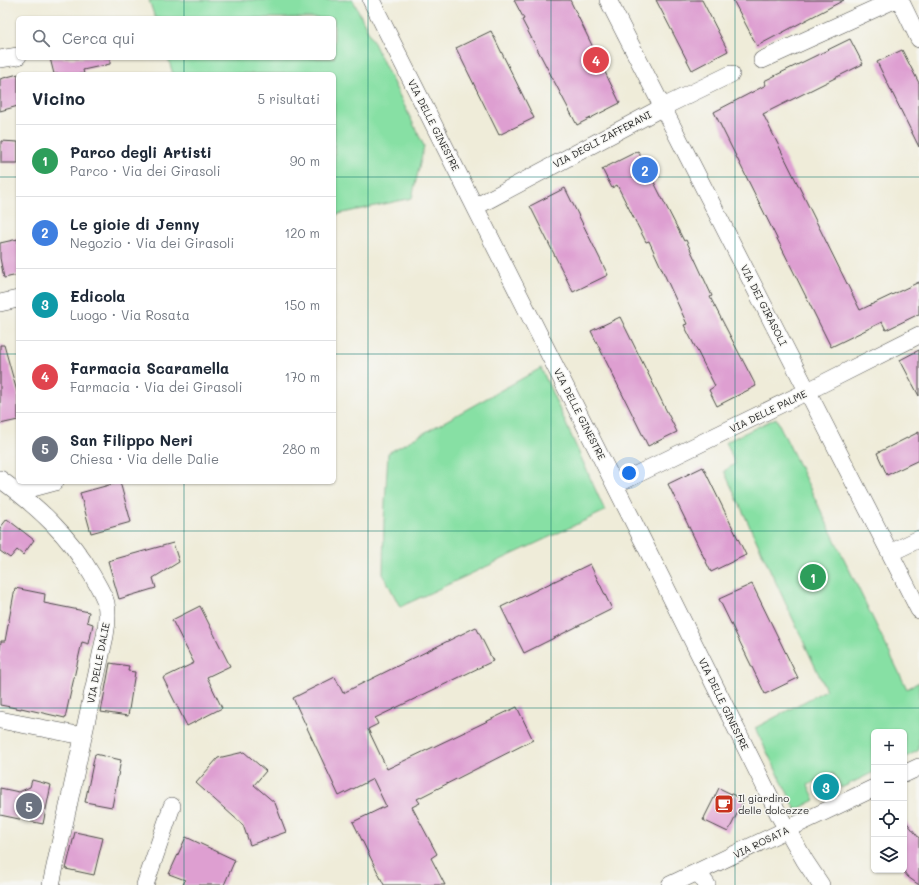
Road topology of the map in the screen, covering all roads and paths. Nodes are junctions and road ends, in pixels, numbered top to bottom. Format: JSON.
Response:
{"nodes":[{"id":1,"x":371,"y":0,"type":"edge"},
{"id":2,"x":608,"y":0,"type":"edge"},
{"id":3,"x":894,"y":0,"type":"edge"},
{"id":4,"x":900,"y":0,"type":"edge"},
{"id":5,"x":919,"y":39,"type":"edge"},
{"id":6,"x":16,"y":56,"type":"edge"},
{"id":7,"x":0,"y":59,"type":"edge"},
{"id":8,"x":762,"y":60,"type":"dead end"},
{"id":9,"x":731,"y":74,"type":"dead end"},
{"id":10,"x":663,"y":107,"type":"junction"},
{"id":11,"x":475,"y":207,"type":"junction"},
{"id":12,"x":16,"y":299,"type":"edge"},
{"id":13,"x":0,"y":303,"type":"edge"},
{"id":14,"x":919,"y":335,"type":"edge"},
{"id":15,"x":808,"y":391,"type":"junction"},
{"id":16,"x":0,"y":479,"type":"edge"},
{"id":17,"x":48,"y":484,"type":"edge"},
{"id":18,"x":616,"y":485,"type":"junction"},
{"id":19,"x":18,"y":492,"type":"junction"},
{"id":20,"x":919,"y":539,"type":"edge"},
{"id":21,"x":890,"y":553,"type":"junction"},
{"id":22,"x":919,"y":610,"type":"edge"},
{"id":23,"x":0,"y":720,"type":"edge"},
{"id":24,"x":83,"y":736,"type":"junction"},
{"id":25,"x":919,"y":767,"type":"edge"},
{"id":26,"x":907,"y":773,"type":"edge"},
{"id":27,"x":871,"y":789,"type":"edge"},
{"id":28,"x":172,"y":806,"type":"dead end"},
{"id":29,"x":787,"y":830,"type":"junction"},
{"id":30,"x":702,"y":878,"type":"edge"},
{"id":31,"x":51,"y":885,"type":"edge"},
{"id":32,"x":145,"y":885,"type":"edge"},
{"id":33,"x":670,"y":885,"type":"edge"},
{"id":34,"x":820,"y":885,"type":"edge"}],
"edges":[{"from":1,"to":11,"type":"street","name":"VIA DELLE GINESTRE"},
{"from":2,"to":10,"type":"street","name":"VIA DEI GIRASOLI"},
{"from":3,"to":8,"type":"street"},
{"from":4,"to":5,"type":"street"},
{"from":6,"to":7,"type":"street"},
{"from":9,"to":10,"type":"street","name":"VIA DEGLI ZAFFERANI"},
{"from":10,"to":11,"type":"street","name":"VIA DEGLI ZAFFERANI"},
{"from":10,"to":15,"type":"street","name":"VIA DEI GIRASOLI"},
{"from":11,"to":18,"type":"street","name":"VIA DELLE GINESTRE"},
{"from":12,"to":13,"type":"street"},
{"from":14,"to":15,"type":"street","name":"VIA DELLE PALME"},
{"from":15,"to":18,"type":"street","name":"VIA DELLE PALME"},
{"from":15,"to":21,"type":"street","name":"VIA DEI GIRASOLI"},
{"from":16,"to":19,"type":"street","name":"VIA DELLE DALIE"},
{"from":17,"to":19,"type":"street"},
{"from":18,"to":29,"type":"street","name":"VIA DELLE GINESTRE"},
{"from":19,"to":24,"type":"street","name":"VIA DELLE DALIE"},
{"from":20,"to":21,"type":"street"},
{"from":21,"to":22,"type":"street","name":"VIA DEI GIRASOLI"},
{"from":23,"to":24,"type":"street"},
{"from":24,"to":31,"type":"street","name":"VIA DELLE DALIE"},
{"from":25,"to":26,"type":"street"},
{"from":27,"to":29,"type":"street","name":"VIA ROSATA"},
{"from":28,"to":32,"type":"street"},
{"from":29,"to":30,"type":"street","name":"VIA ROSATA"},
{"from":29,"to":34,"type":"street","name":"VIA DELLE GINESTRE"},
{"from":30,"to":33,"type":"street","name":"VIA ROSATA"}]}
